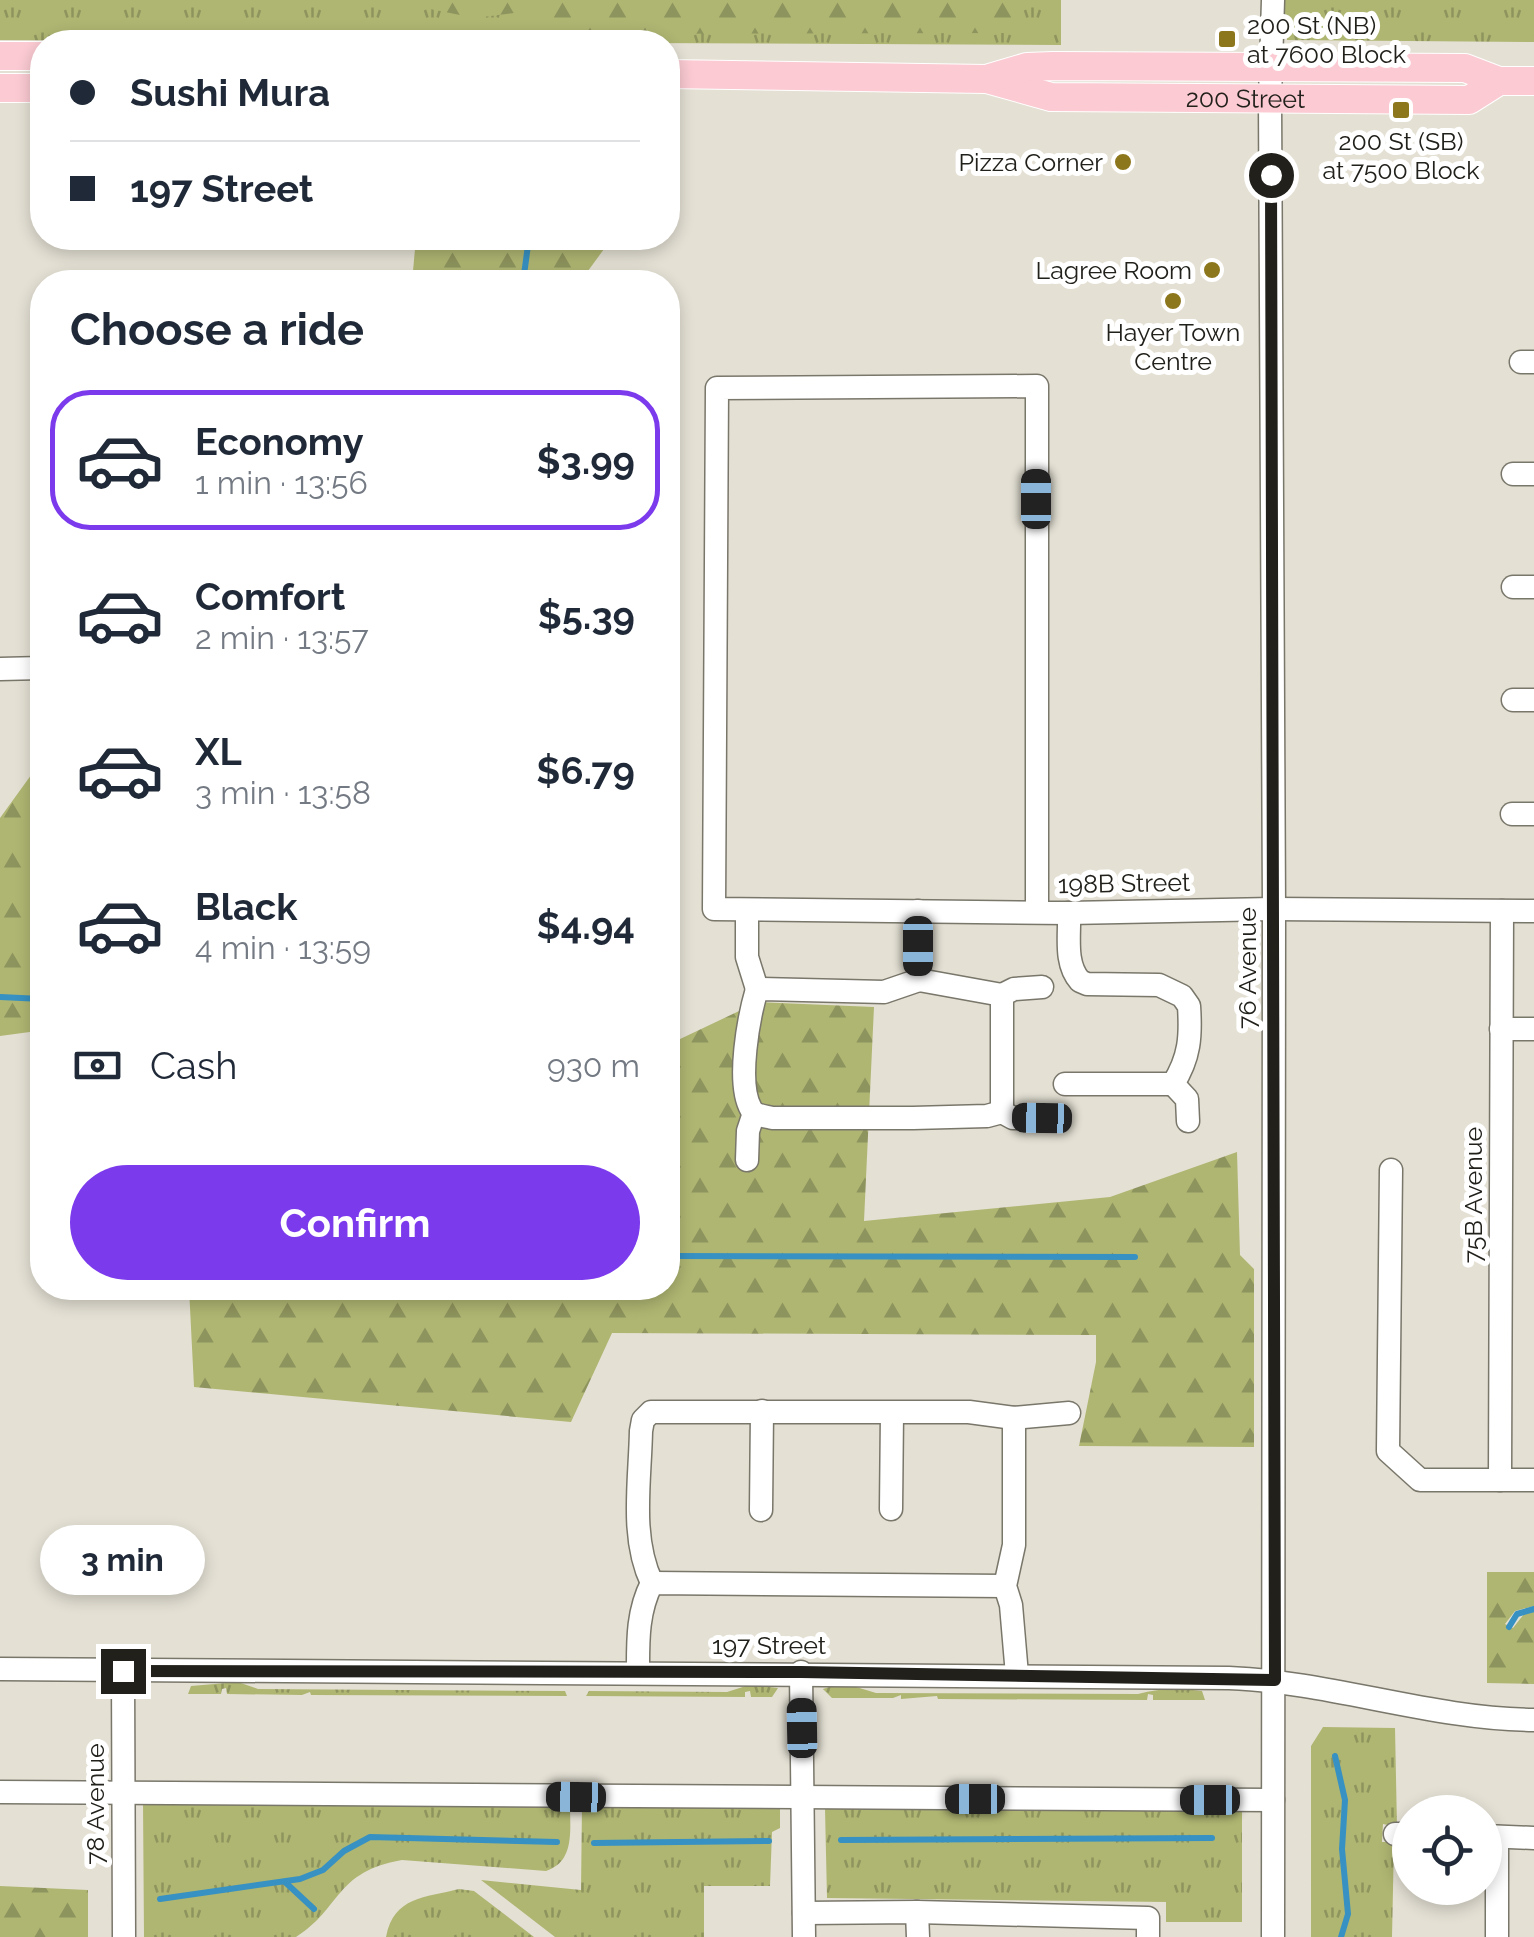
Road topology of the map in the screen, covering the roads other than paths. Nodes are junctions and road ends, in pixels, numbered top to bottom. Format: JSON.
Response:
{"nodes":[{"id":1,"x":1272,"y":0,"type":"edge"},
{"id":2,"x":0,"y":56,"type":"edge"},
{"id":3,"x":30,"y":56,"type":"edge"},
{"id":4,"x":1273,"y":68,"type":"junction"},
{"id":5,"x":680,"y":74,"type":"edge"},
{"id":6,"x":987,"y":79,"type":"junction"},
{"id":7,"x":1499,"y":82,"type":"junction"},
{"id":8,"x":1534,"y":82,"type":"edge"},
{"id":9,"x":0,"y":88,"type":"edge"},
{"id":10,"x":30,"y":88,"type":"edge"},
{"id":11,"x":1270,"y":98,"type":"junction"},
{"id":12,"x":30,"y":668,"type":"edge"},
{"id":13,"x":0,"y":669,"type":"edge"},
{"id":14,"x":1274,"y":909,"type":"junction"},
{"id":15,"x":747,"y":910,"type":"junction"},
{"id":16,"x":1502,"y":911,"type":"junction"},
{"id":17,"x":1534,"y":911,"type":"edge"},
{"id":18,"x":918,"y":912,"type":"junction"},
{"id":19,"x":1036,"y":912,"type":"junction"},
{"id":20,"x":1069,"y":913,"type":"junction"},
{"id":21,"x":919,"y":980,"type":"junction"},
{"id":22,"x":1042,"y":988,"type":"dead end"},
{"id":23,"x":757,"y":989,"type":"junction"},
{"id":24,"x":1002,"y":995,"type":"junction"},
{"id":25,"x":1501,"y":1029,"type":"junction"},
{"id":26,"x":1534,"y":1029,"type":"edge"},
{"id":27,"x":1064,"y":1084,"type":"dead end"},
{"id":28,"x":1174,"y":1084,"type":"junction"},
{"id":29,"x":1002,"y":1112,"type":"junction"},
{"id":30,"x":754,"y":1113,"type":"junction"},
{"id":31,"x":1042,"y":1118,"type":"dead end"},
{"id":32,"x":1188,"y":1120,"type":"dead end"},
{"id":33,"x":747,"y":1160,"type":"dead end"},
{"id":34,"x":1391,"y":1170,"type":"dead end"},
{"id":35,"x":762,"y":1411,"type":"junction"},
{"id":36,"x":1069,"y":1412,"type":"dead end"},
{"id":37,"x":892,"y":1414,"type":"junction"},
{"id":38,"x":1014,"y":1418,"type":"junction"},
{"id":39,"x":1500,"y":1480,"type":"junction"},
{"id":40,"x":1534,"y":1480,"type":"edge"},
{"id":41,"x":891,"y":1509,"type":"dead end"},
{"id":42,"x":762,"y":1510,"type":"dead end"},
{"id":43,"x":652,"y":1584,"type":"junction"},
{"id":44,"x":1006,"y":1586,"type":"junction"},
{"id":45,"x":0,"y":1669,"type":"edge"},
{"id":46,"x":123,"y":1671,"type":"junction"},
{"id":47,"x":801,"y":1672,"type":"junction"},
{"id":48,"x":638,"y":1673,"type":"junction"},
{"id":49,"x":1017,"y":1675,"type":"junction"},
{"id":50,"x":1275,"y":1680,"type":"junction"},
{"id":51,"x":1534,"y":1720,"type":"edge"},
{"id":52,"x":0,"y":1792,"type":"edge"},
{"id":53,"x":122,"y":1794,"type":"junction"},
{"id":54,"x":803,"y":1798,"type":"junction"},
{"id":55,"x":1273,"y":1800,"type":"junction"},
{"id":56,"x":1502,"y":1837,"type":"edge"},
{"id":57,"x":1534,"y":1838,"type":"edge"},
{"id":58,"x":1495,"y":1905,"type":"edge"},
{"id":59,"x":918,"y":1912,"type":"junction"},
{"id":60,"x":804,"y":1925,"type":"edge"},
{"id":61,"x":1034,"y":1927,"type":"edge"},
{"id":62,"x":124,"y":1937,"type":"edge"},
{"id":63,"x":918,"y":1937,"type":"edge"},
{"id":64,"x":1148,"y":1937,"type":"edge"},
{"id":65,"x":1273,"y":1937,"type":"edge"},
{"id":66,"x":1497,"y":1937,"type":"edge"}],
"edges":[{"from":1,"to":4,"type":"street","name":"76 Avenue"},
{"from":2,"to":3,"type":"main road"},
{"from":4,"to":6,"type":"main road","name":"200 Street"},
{"from":4,"to":7,"type":"main road","name":"200 Street"},
{"from":4,"to":11,"type":"street","name":"76 Avenue"},
{"from":5,"to":6,"type":"main road","name":"200 Street"},
{"from":6,"to":11,"type":"main road","name":"200 Street"},
{"from":7,"to":8,"type":"main road","name":"200 Street"},
{"from":7,"to":11,"type":"main road","name":"200 Street"},
{"from":9,"to":10,"type":"main road"},
{"from":11,"to":14,"type":"street","name":"76 Avenue"},
{"from":12,"to":13,"type":"street"},
{"from":14,"to":16,"type":"street","name":"198B Street"},
{"from":14,"to":20,"type":"street","name":"198B Street"},
{"from":14,"to":50,"type":"street","name":"76 Avenue"},
{"from":15,"to":18,"type":"street","name":"198B Street"},
{"from":15,"to":19,"type":"street","name":"198B Street"},
{"from":15,"to":23,"type":"street"},
{"from":16,"to":17,"type":"street","name":"198B Street"},
{"from":16,"to":25,"type":"street","name":"75B Avenue"},
{"from":18,"to":19,"type":"street","name":"198B Street"},
{"from":18,"to":21,"type":"street"},
{"from":19,"to":20,"type":"street","name":"198B Street"},
{"from":20,"to":28,"type":"street"},
{"from":21,"to":23,"type":"street"},
{"from":21,"to":24,"type":"street"},
{"from":22,"to":24,"type":"street"},
{"from":23,"to":30,"type":"street"},
{"from":24,"to":29,"type":"street"},
{"from":25,"to":26,"type":"street"},
{"from":25,"to":39,"type":"street","name":"75B Avenue"},
{"from":27,"to":28,"type":"street"},
{"from":28,"to":32,"type":"street"},
{"from":29,"to":30,"type":"street"},
{"from":29,"to":31,"type":"street"},
{"from":30,"to":33,"type":"street"},
{"from":34,"to":39,"type":"street"},
{"from":35,"to":37,"type":"street"},
{"from":35,"to":42,"type":"street"},
{"from":35,"to":43,"type":"street"},
{"from":36,"to":38,"type":"street"},
{"from":37,"to":38,"type":"street"},
{"from":37,"to":41,"type":"street"},
{"from":38,"to":44,"type":"street"},
{"from":39,"to":40,"type":"street"},
{"from":43,"to":44,"type":"street"},
{"from":43,"to":48,"type":"street"},
{"from":44,"to":49,"type":"street"},
{"from":45,"to":46,"type":"street","name":"197 Street"},
{"from":46,"to":48,"type":"street","name":"197 Street"},
{"from":46,"to":53,"type":"street","name":"78 Avenue"},
{"from":47,"to":48,"type":"street","name":"197 Street"},
{"from":47,"to":49,"type":"street","name":"197 Street"},
{"from":47,"to":54,"type":"street"},
{"from":49,"to":50,"type":"street","name":"197 Street"},
{"from":50,"to":51,"type":"street","name":"197 Street"},
{"from":50,"to":55,"type":"street","name":"76 Avenue"},
{"from":52,"to":53,"type":"street"},
{"from":53,"to":54,"type":"street"},
{"from":53,"to":62,"type":"street","name":"78 Avenue"},
{"from":54,"to":55,"type":"street"},
{"from":54,"to":60,"type":"street"},
{"from":55,"to":65,"type":"street","name":"76 Avenue"},
{"from":56,"to":57,"type":"street"},
{"from":58,"to":66,"type":"street"},
{"from":59,"to":60,"type":"street"},
{"from":59,"to":61,"type":"street"},
{"from":59,"to":63,"type":"street"},
{"from":61,"to":64,"type":"street"}]}
